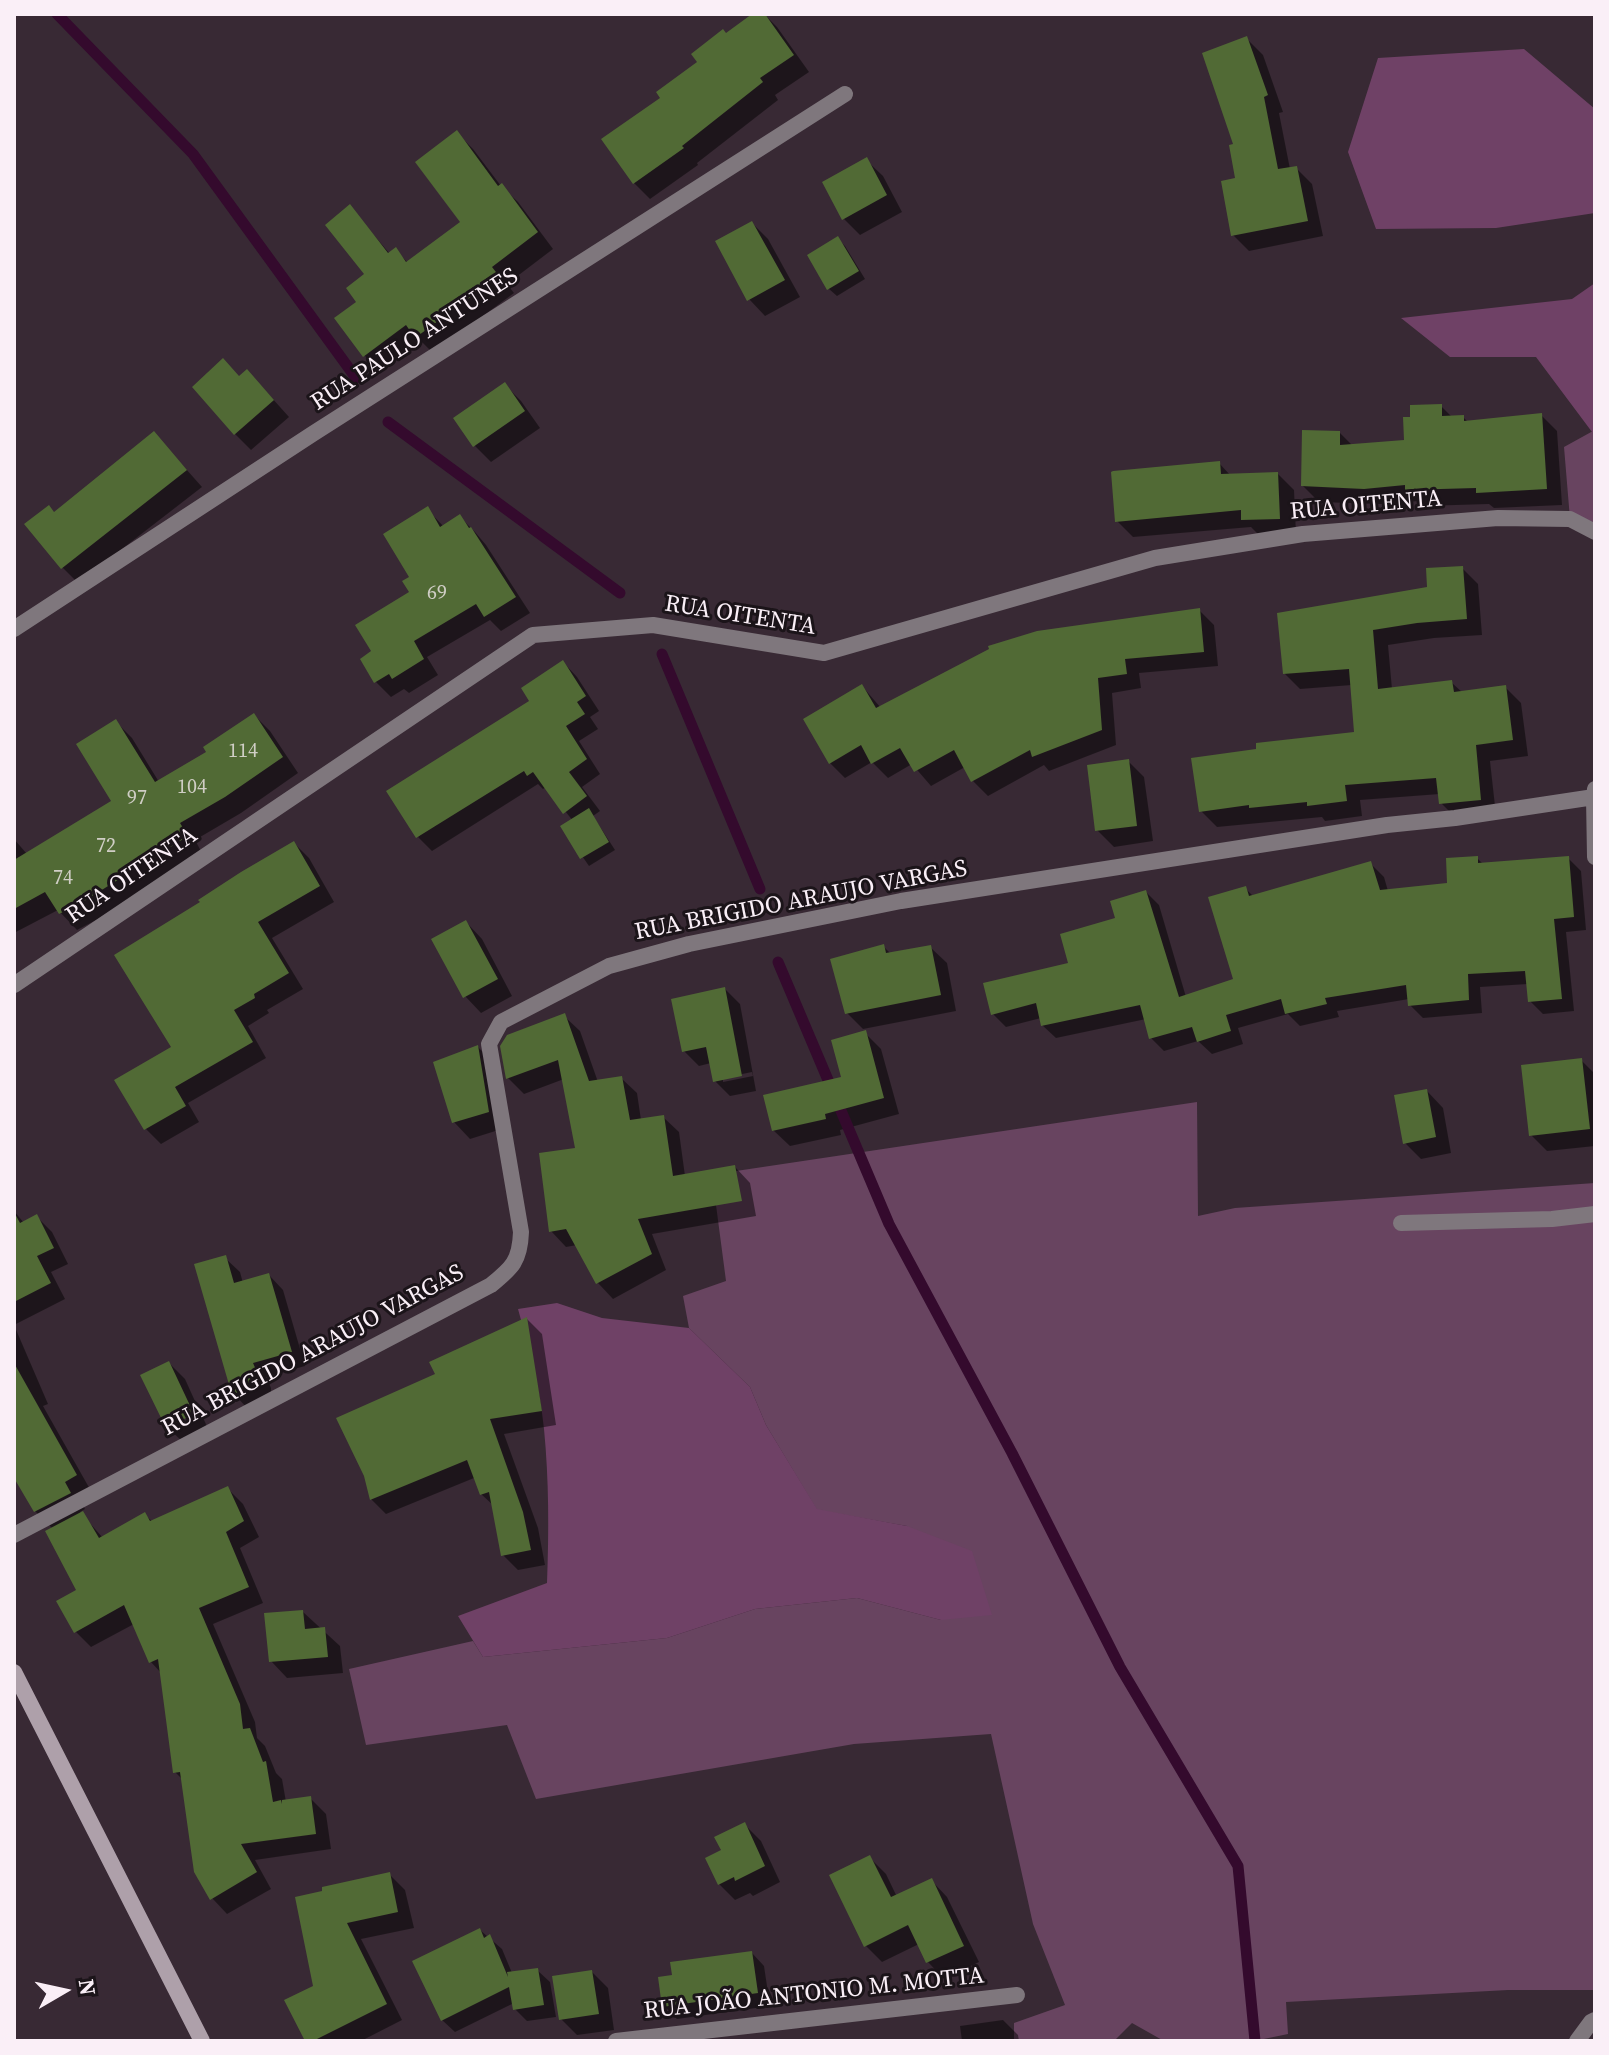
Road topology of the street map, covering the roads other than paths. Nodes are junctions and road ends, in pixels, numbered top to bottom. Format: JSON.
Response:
{"nodes":[{"id":1,"x":845,"y":94,"type":"dead end"},
{"id":2,"x":1595,"y":532,"type":"edge"},
{"id":3,"x":14,"y":629,"type":"edge"},
{"id":4,"x":1594,"y":793,"type":"edge"},
{"id":5,"x":1595,"y":857,"type":"edge"},
{"id":6,"x":14,"y":985,"type":"edge"},
{"id":7,"x":1595,"y":1214,"type":"edge"},
{"id":8,"x":1401,"y":1223,"type":"dead end"},
{"id":9,"x":14,"y":1535,"type":"edge"},
{"id":10,"x":14,"y":1672,"type":"edge"},
{"id":11,"x":1017,"y":1995,"type":"dead end"},
{"id":12,"x":1595,"y":2020,"type":"edge"},
{"id":13,"x":202,"y":2041,"type":"edge"},
{"id":14,"x":616,"y":2041,"type":"edge"},
{"id":15,"x":1577,"y":2041,"type":"edge"}],
"edges":[{"from":1,"to":3,"type":"street","name":"RUA PAULO ANTUNES"},
{"from":2,"to":6,"type":"street","name":"RUA OITENTA"},
{"from":4,"to":5,"type":"street"},
{"from":4,"to":9,"type":"street","name":"RUA BRIGIDO ARAUJO VARGAS"},
{"from":7,"to":8,"type":"street"},
{"from":10,"to":13,"type":"main road"},
{"from":11,"to":14,"type":"street","name":"RUA JOÃO ANTONIO M. MOTTA"},
{"from":12,"to":15,"type":"street"}]}
